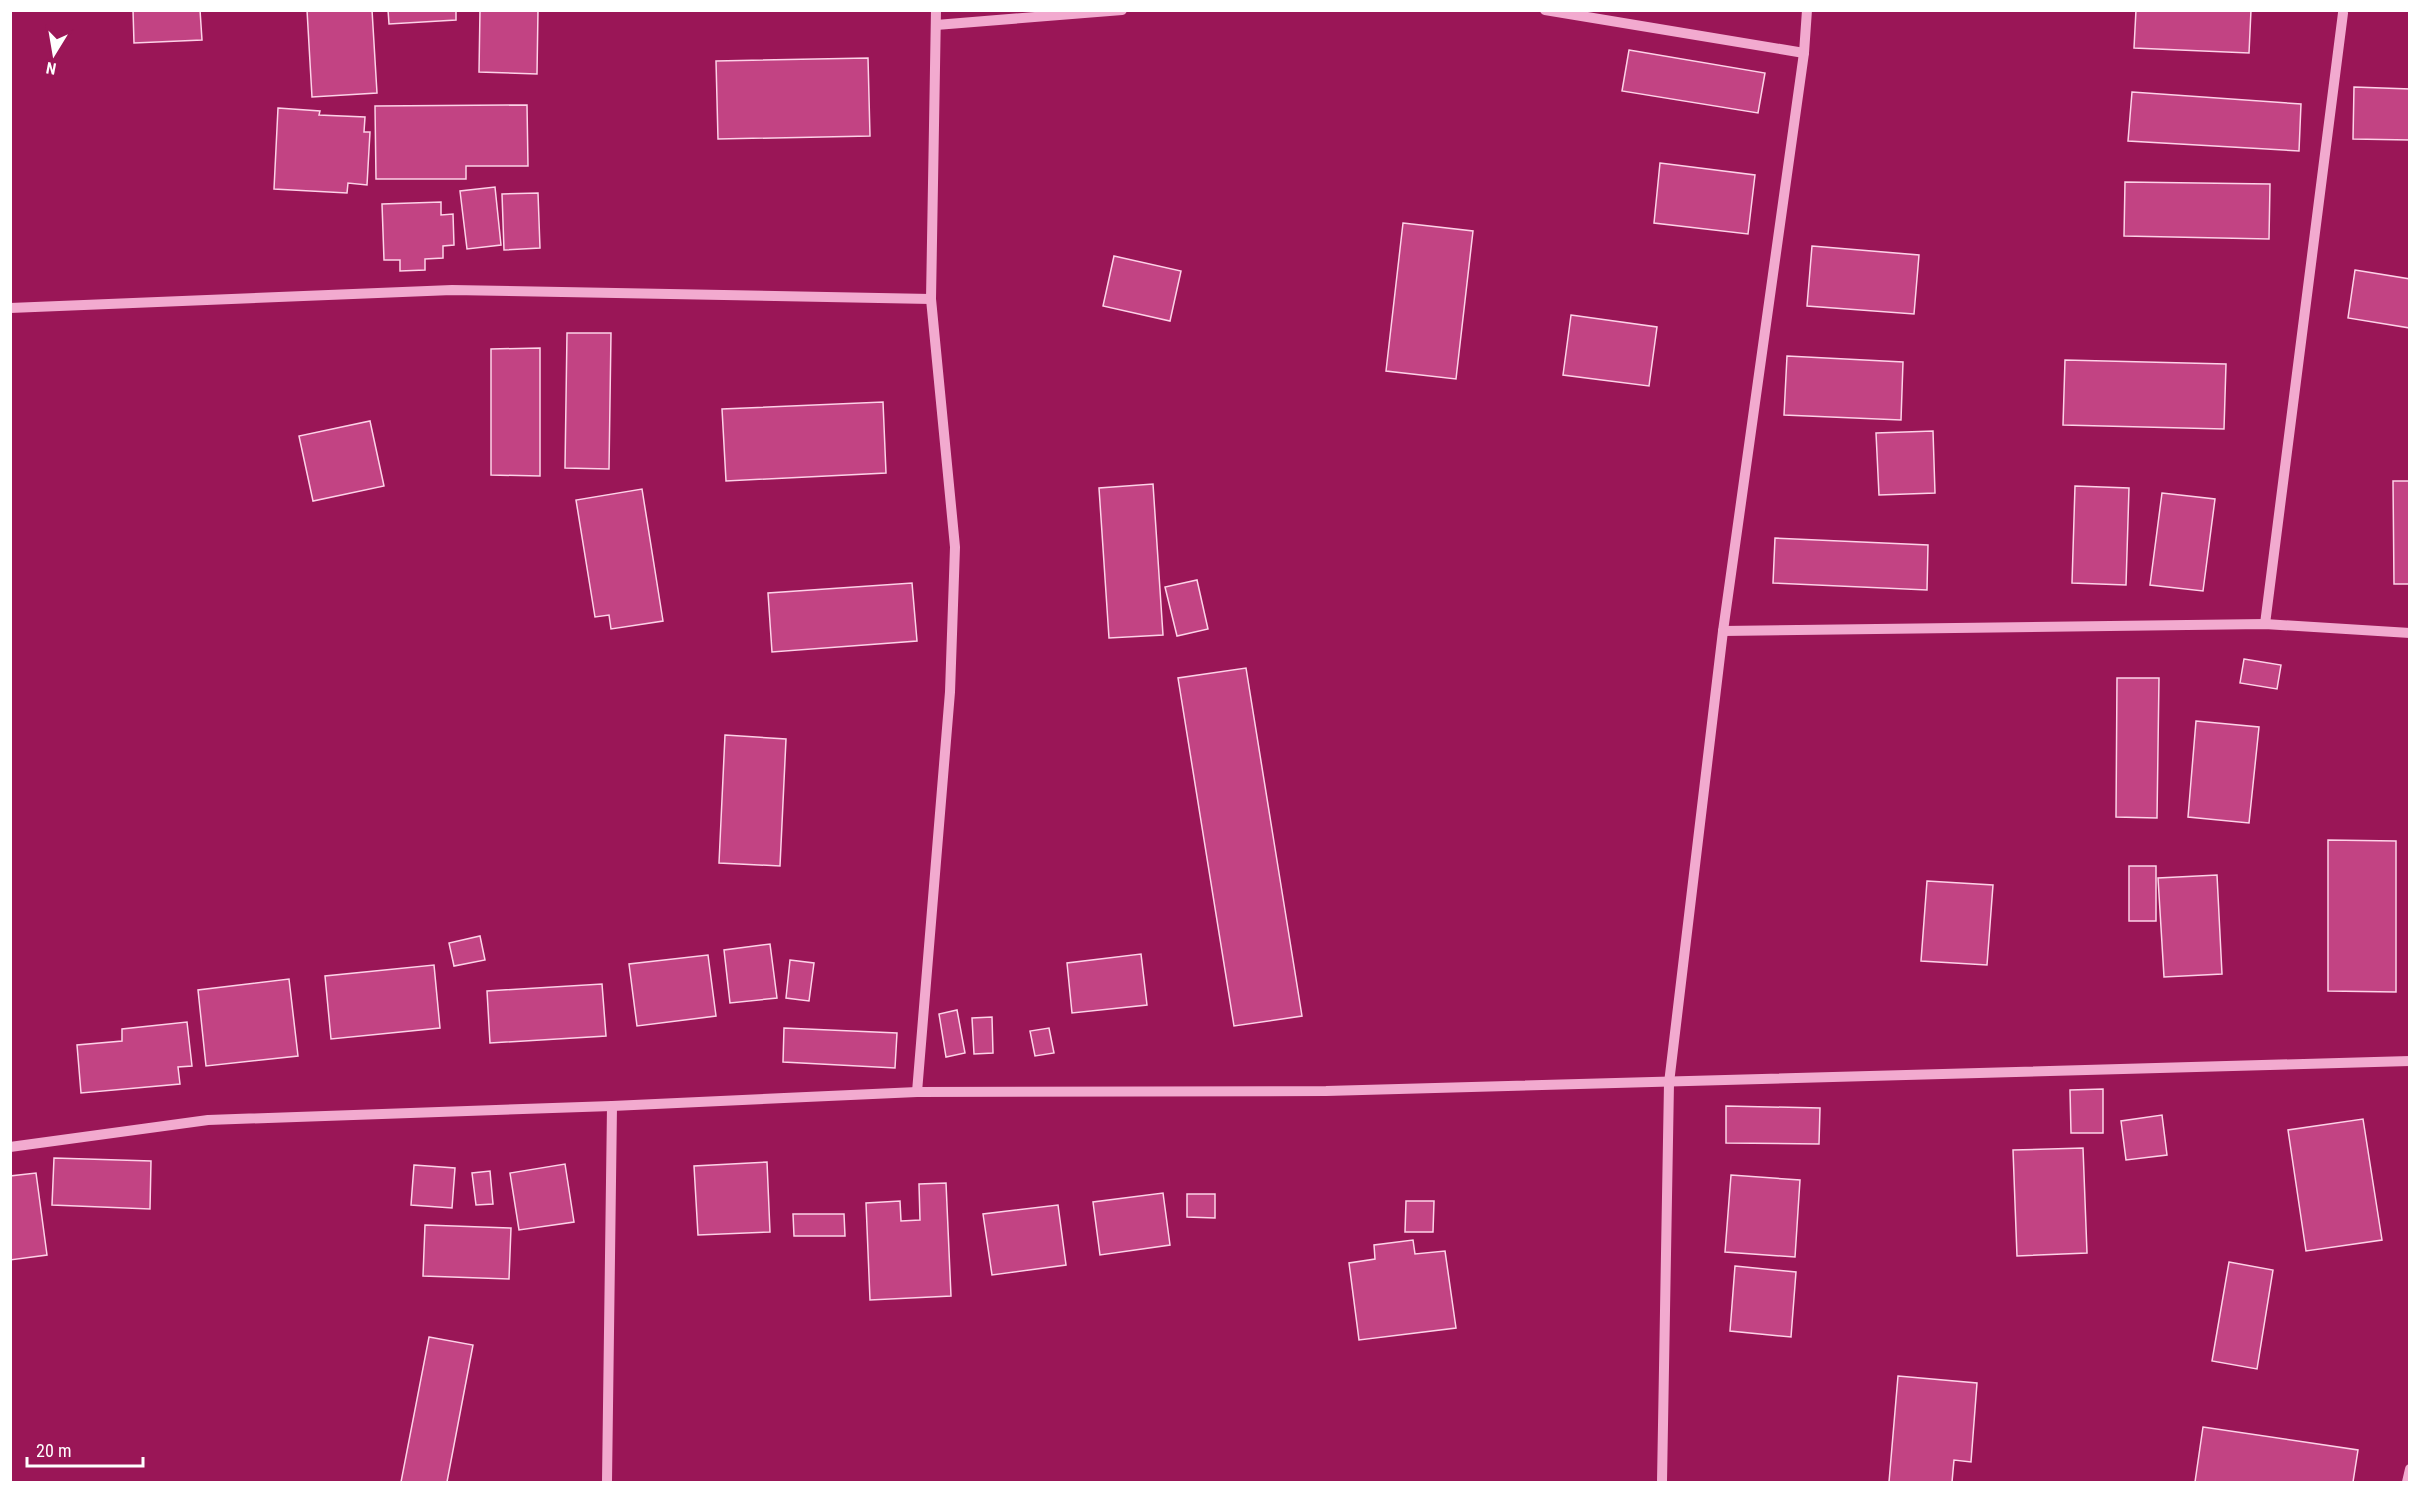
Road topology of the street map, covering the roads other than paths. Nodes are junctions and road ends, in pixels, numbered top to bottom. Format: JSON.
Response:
{"nodes":[{"id":1,"x":936,"y":10,"type":"edge"},
{"id":2,"x":1122,"y":10,"type":"edge"},
{"id":3,"x":1545,"y":10,"type":"edge"},
{"id":4,"x":1807,"y":10,"type":"edge"},
{"id":5,"x":2343,"y":13,"type":"dead end"},
{"id":6,"x":936,"y":25,"type":"junction"},
{"id":7,"x":1804,"y":53,"type":"junction"},
{"id":8,"x":931,"y":300,"type":"junction"},
{"id":9,"x":10,"y":308,"type":"edge"},
{"id":10,"x":2265,"y":624,"type":"junction"},
{"id":11,"x":1723,"y":631,"type":"junction"},
{"id":12,"x":2409,"y":633,"type":"edge"},
{"id":13,"x":2409,"y":1061,"type":"edge"},
{"id":14,"x":1669,"y":1083,"type":"junction"},
{"id":15,"x":917,"y":1092,"type":"junction"},
{"id":16,"x":612,"y":1106,"type":"junction"},
{"id":17,"x":10,"y":1148,"type":"edge"},
{"id":18,"x":2409,"y":1469,"type":"edge"},
{"id":19,"x":607,"y":1482,"type":"edge"},
{"id":20,"x":1662,"y":1482,"type":"edge"},
{"id":21,"x":2407,"y":1482,"type":"edge"}],
"edges":[{"from":1,"to":6,"type":"street"},
{"from":2,"to":6,"type":"street"},
{"from":3,"to":7,"type":"street"},
{"from":4,"to":7,"type":"street"},
{"from":5,"to":10,"type":"street"},
{"from":6,"to":8,"type":"street"},
{"from":7,"to":11,"type":"street"},
{"from":8,"to":9,"type":"street"},
{"from":8,"to":15,"type":"street"},
{"from":10,"to":11,"type":"street"},
{"from":10,"to":12,"type":"street"},
{"from":11,"to":14,"type":"street"},
{"from":13,"to":14,"type":"street"},
{"from":14,"to":15,"type":"street"},
{"from":14,"to":20,"type":"street"},
{"from":15,"to":16,"type":"street"},
{"from":16,"to":17,"type":"street"},
{"from":16,"to":19,"type":"street"},
{"from":18,"to":21,"type":"street"}]}
